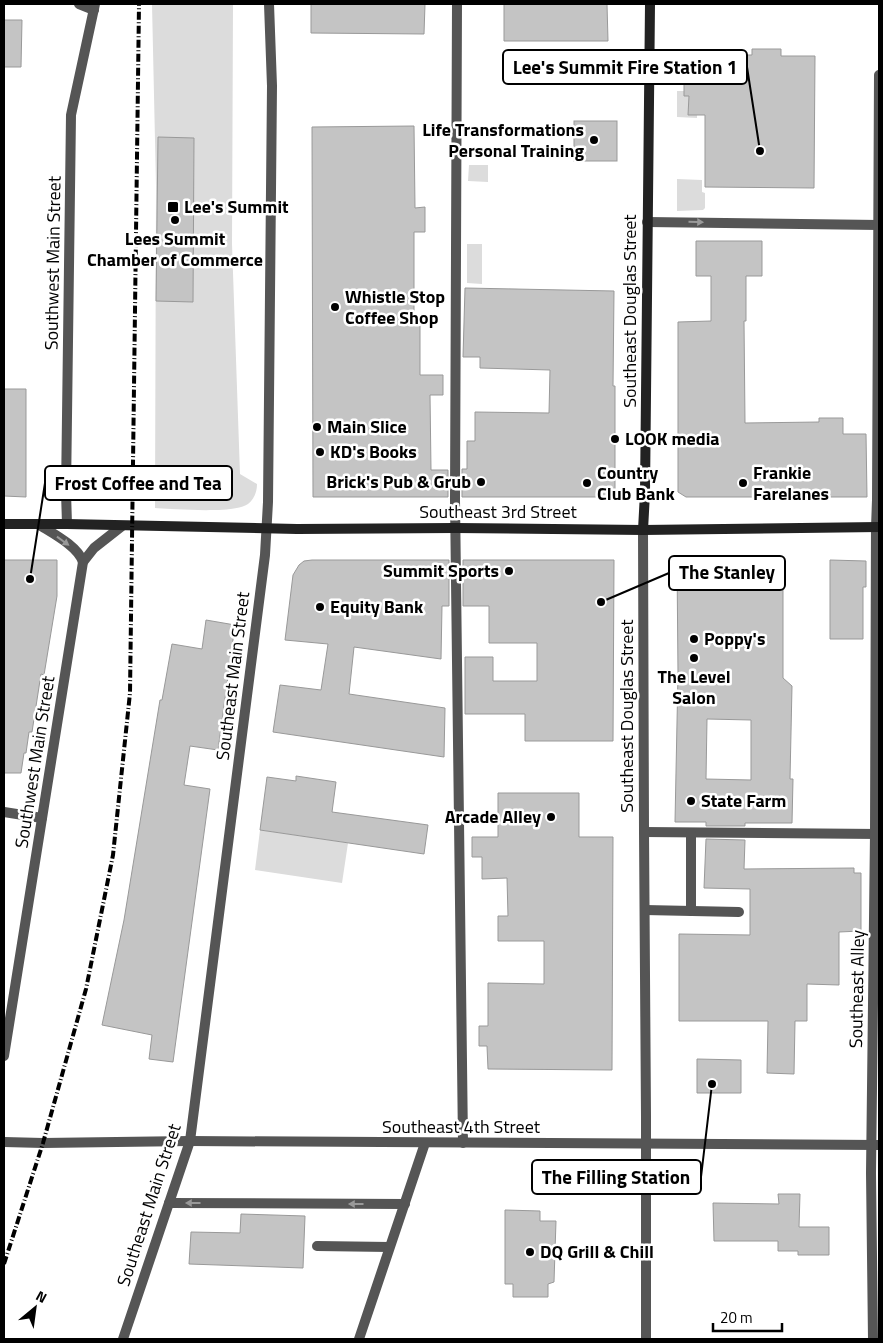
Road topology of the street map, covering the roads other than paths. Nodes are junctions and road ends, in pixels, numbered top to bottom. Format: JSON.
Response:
{"nodes":[{"id":1,"x":79,"y":4,"type":"edge"},
{"id":2,"x":269,"y":4,"type":"edge"},
{"id":3,"x":457,"y":4,"type":"edge"},
{"id":4,"x":650,"y":4,"type":"edge"},
{"id":5,"x":94,"y":7,"type":"edge"},
{"id":6,"x":879,"y":76,"type":"edge"},
{"id":7,"x":879,"y":117,"type":"edge"},
{"id":8,"x":647,"y":222,"type":"junction"},
{"id":9,"x":879,"y":225,"type":"edge"},
{"id":10,"x":4,"y":524,"type":"edge"},
{"id":11,"x":38,"y":524,"type":"junction"},
{"id":12,"x":67,"y":524,"type":"junction"},
{"id":13,"x":122,"y":526,"type":"junction"},
{"id":14,"x":456,"y":528,"type":"junction"},
{"id":15,"x":877,"y":528,"type":"edge"},
{"id":16,"x":267,"y":529,"type":"junction"},
{"id":17,"x":643,"y":530,"type":"junction"},
{"id":18,"x":83,"y":562,"type":"junction"},
{"id":19,"x":4,"y":812,"type":"edge"},
{"id":20,"x":42,"y":818,"type":"junction"},
{"id":21,"x":644,"y":832,"type":"junction"},
{"id":22,"x":691,"y":833,"type":"junction"},
{"id":23,"x":877,"y":834,"type":"edge"},
{"id":24,"x":644,"y":910,"type":"junction"},
{"id":25,"x":691,"y":911,"type":"junction"},
{"id":26,"x":739,"y":912,"type":"dead end"},
{"id":27,"x":4,"y":1056,"type":"edge"},
{"id":28,"x":190,"y":1141,"type":"junction"},
{"id":29,"x":4,"y":1142,"type":"edge"},
{"id":30,"x":425,"y":1142,"type":"junction"},
{"id":31,"x":463,"y":1143,"type":"junction"},
{"id":32,"x":646,"y":1144,"type":"junction"},
{"id":33,"x":875,"y":1145,"type":"edge"},
{"id":34,"x":169,"y":1203,"type":"junction"},
{"id":35,"x":405,"y":1204,"type":"junction"},
{"id":36,"x":317,"y":1246,"type":"dead end"},
{"id":37,"x":390,"y":1247,"type":"junction"},
{"id":38,"x":122,"y":1339,"type":"edge"},
{"id":39,"x":359,"y":1339,"type":"edge"},
{"id":40,"x":646,"y":1339,"type":"edge"},
{"id":41,"x":873,"y":1339,"type":"edge"}],
"edges":[{"from":1,"to":5,"type":"street"},
{"from":2,"to":16,"type":"street","name":"Southeast Main Street"},
{"from":3,"to":14,"type":"street"},
{"from":4,"to":8,"type":"main road","name":"Southeast Douglas Street"},
{"from":5,"to":12,"type":"street","name":"Southwest Main Street"},
{"from":6,"to":7,"type":"street","name":"Southeast Alley"},
{"from":7,"to":9,"type":"street","name":"Southeast Alley"},
{"from":8,"to":9,"type":"street","one_way":true},
{"from":8,"to":17,"type":"main road","name":"Southeast Douglas Street"},
{"from":9,"to":15,"type":"street","name":"Southeast Alley"},
{"from":10,"to":11,"type":"main road","name":"Southeast 3rd Street"},
{"from":11,"to":12,"type":"main road","name":"Southeast 3rd Street"},
{"from":11,"to":18,"type":"street","one_way":true},
{"from":12,"to":13,"type":"main road","name":"Southeast 3rd Street"},
{"from":13,"to":16,"type":"main road","name":"Southeast 3rd Street"},
{"from":13,"to":18,"type":"street"},
{"from":14,"to":16,"type":"main road","name":"Southeast 3rd Street"},
{"from":14,"to":17,"type":"main road","name":"Southeast 3rd Street"},
{"from":14,"to":31,"type":"street"},
{"from":15,"to":17,"type":"main road","name":"Southeast 3rd Street"},
{"from":15,"to":23,"type":"street","name":"Southeast Alley"},
{"from":16,"to":28,"type":"street","name":"Southeast Main Street"},
{"from":17,"to":21,"type":"street","name":"Southeast Douglas Street"},
{"from":18,"to":20,"type":"street","name":"Southwest Main Street"},
{"from":19,"to":20,"type":"street"},
{"from":20,"to":27,"type":"street","name":"Southwest Main Street"},
{"from":21,"to":22,"type":"street"},
{"from":21,"to":24,"type":"street","name":"Southeast Douglas Street"},
{"from":22,"to":23,"type":"street"},
{"from":22,"to":25,"type":"street"},
{"from":23,"to":33,"type":"street","name":"Southeast Alley"},
{"from":24,"to":25,"type":"street"},
{"from":24,"to":32,"type":"street","name":"Southeast Douglas Street"},
{"from":25,"to":26,"type":"street"},
{"from":28,"to":29,"type":"street","name":"Southeast 4th Street"},
{"from":28,"to":30,"type":"street","name":"Southeast 4th Street"},
{"from":28,"to":34,"type":"street","name":"Southeast Main Street"},
{"from":30,"to":31,"type":"street","name":"Southeast 4th Street"},
{"from":30,"to":35,"type":"street"},
{"from":31,"to":32,"type":"street","name":"Southeast 4th Street"},
{"from":32,"to":33,"type":"street","name":"Southeast 4th Street"},
{"from":32,"to":40,"type":"street","name":"Southeast Douglas Street"},
{"from":33,"to":41,"type":"street","name":"Southeast Alley"},
{"from":35,"to":34,"type":"street","one_way":true},
{"from":34,"to":38,"type":"street","name":"Southeast Main Street"},
{"from":35,"to":37,"type":"street"},
{"from":36,"to":37,"type":"street"},
{"from":37,"to":39,"type":"street"}]}
